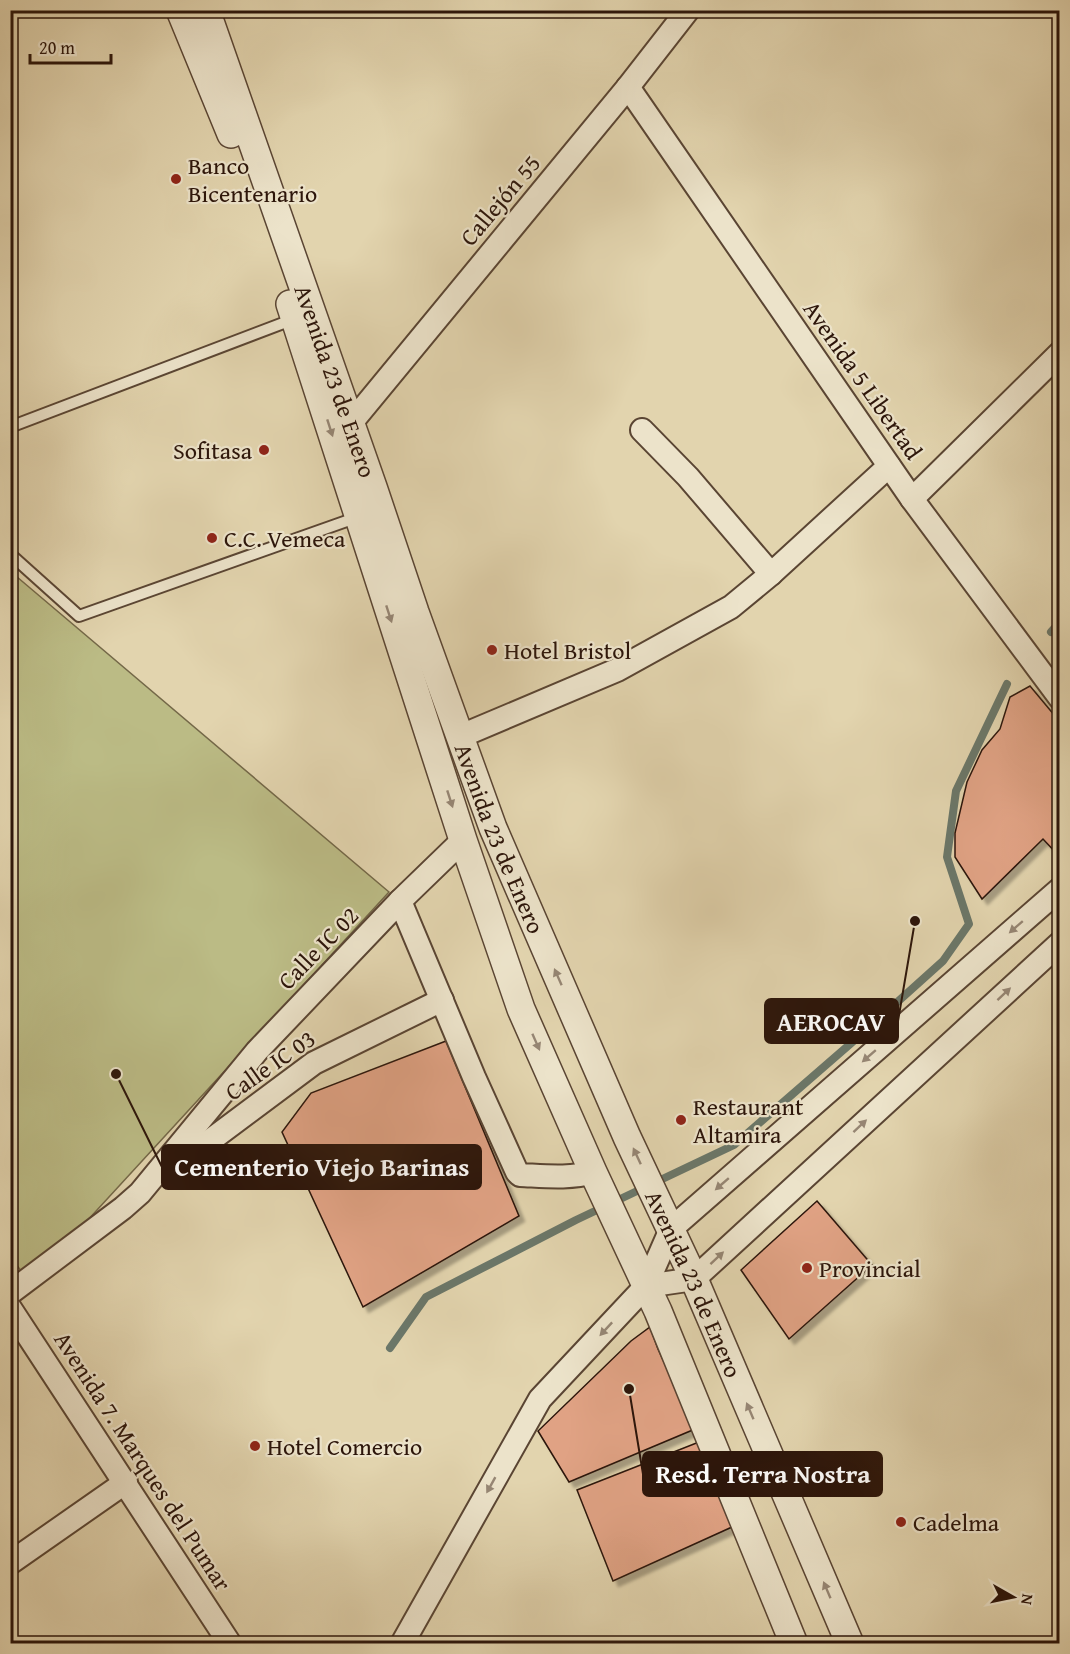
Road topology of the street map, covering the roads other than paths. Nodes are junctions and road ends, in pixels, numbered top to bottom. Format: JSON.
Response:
{"nodes":[{"id":1,"x":180,"y":10,"type":"edge"},
{"id":2,"x":688,"y":10,"type":"edge"},
{"id":3,"x":207,"y":19,"type":"edge"},
{"id":4,"x":628,"y":87,"type":"junction"},
{"id":5,"x":245,"y":145,"type":"junction"},
{"id":6,"x":295,"y":319,"type":"junction"},
{"id":7,"x":1059,"y":353,"type":"edge"},
{"id":8,"x":351,"y":423,"type":"junction"},
{"id":9,"x":10,"y":426,"type":"edge"},
{"id":10,"x":642,"y":430,"type":"dead end"},
{"id":11,"x":889,"y":466,"type":"junction"},
{"id":12,"x":912,"y":499,"type":"junction"},
{"id":13,"x":358,"y":517,"type":"junction"},
{"id":14,"x":10,"y":554,"type":"edge"},
{"id":15,"x":771,"y":574,"type":"junction"},
{"id":16,"x":1059,"y":698,"type":"edge"},
{"id":17,"x":461,"y":736,"type":"junction"},
{"id":18,"x":463,"y":840,"type":"junction"},
{"id":19,"x":1059,"y":889,"type":"edge"},
{"id":20,"x":400,"y":901,"type":"junction"},
{"id":21,"x":1059,"y":943,"type":"edge"},
{"id":22,"x":442,"y":1000,"type":"junction"},
{"id":23,"x":593,"y":1172,"type":"junction"},
{"id":24,"x":140,"y":1193,"type":"junction"},
{"id":25,"x":671,"y":1229,"type":"junction"},
{"id":26,"x":694,"y":1279,"type":"junction"},
{"id":27,"x":646,"y":1286,"type":"junction"},
{"id":28,"x":10,"y":1293,"type":"edge"},
{"id":29,"x":10,"y":1308,"type":"edge"},
{"id":30,"x":126,"y":1482,"type":"junction"},
{"id":31,"x":10,"y":1563,"type":"edge"},
{"id":32,"x":230,"y":1644,"type":"edge"},
{"id":33,"x":402,"y":1644,"type":"edge"},
{"id":34,"x":794,"y":1644,"type":"edge"},
{"id":35,"x":850,"y":1644,"type":"edge"}],
"edges":[{"from":1,"to":5,"type":"street"},
{"from":2,"to":4,"type":"street","name":"Callejón 55"},
{"from":3,"to":5,"type":"street"},
{"from":4,"to":8,"type":"street","name":"Callejón 55"},
{"from":4,"to":11,"type":"street","name":"Avenida 5 Libertad"},
{"from":5,"to":6,"type":"street","name":"Avenida 23 de Enero"},
{"from":5,"to":8,"type":"street","name":"Avenida 23 de Enero"},
{"from":6,"to":9,"type":"lane"},
{"from":6,"to":13,"type":"street","name":"Avenida 23 de Enero","one_way":true},
{"from":7,"to":12,"type":"street"},
{"from":8,"to":17,"type":"street","name":"Avenida 23 de Enero"},
{"from":10,"to":15,"type":"street"},
{"from":11,"to":12,"type":"street","name":"Avenida 5 Libertad"},
{"from":11,"to":15,"type":"street"},
{"from":12,"to":16,"type":"street","name":"Avenida 5 Libertad"},
{"from":13,"to":14,"type":"lane"},
{"from":13,"to":18,"type":"street","name":"Avenida 23 de Enero","one_way":true},
{"from":15,"to":17,"type":"street"},
{"from":25,"to":17,"type":"street","name":"Avenida 23 de Enero","one_way":true},
{"from":18,"to":20,"type":"street","name":"Calle IC 02"},
{"from":18,"to":23,"type":"street","name":"Avenida 23 de Enero","one_way":true},
{"from":19,"to":25,"type":"street","one_way":true},
{"from":20,"to":22,"type":"street"},
{"from":20,"to":24,"type":"street","name":"Calle IC 02"},
{"from":26,"to":21,"type":"street","one_way":true},
{"from":22,"to":23,"type":"street"},
{"from":22,"to":24,"type":"street","name":"Calle IC 03"},
{"from":23,"to":27,"type":"street","name":"Avenida 23 de Enero"},
{"from":24,"to":28,"type":"street","name":"Calle IC 02"},
{"from":25,"to":26,"type":"street","name":"Avenida 23 de Enero"},
{"from":25,"to":27,"type":"street"},
{"from":26,"to":27,"type":"street"},
{"from":35,"to":26,"type":"street","name":"Avenida 23 de Enero","one_way":true},
{"from":27,"to":33,"type":"street","one_way":true},
{"from":27,"to":34,"type":"street","name":"Avenida 23 de Enero"},
{"from":29,"to":30,"type":"street","name":"Avenida 7. Marques del Pumar"},
{"from":30,"to":31,"type":"street"},
{"from":30,"to":32,"type":"street","name":"Avenida 7. Marques del Pumar"}]}
